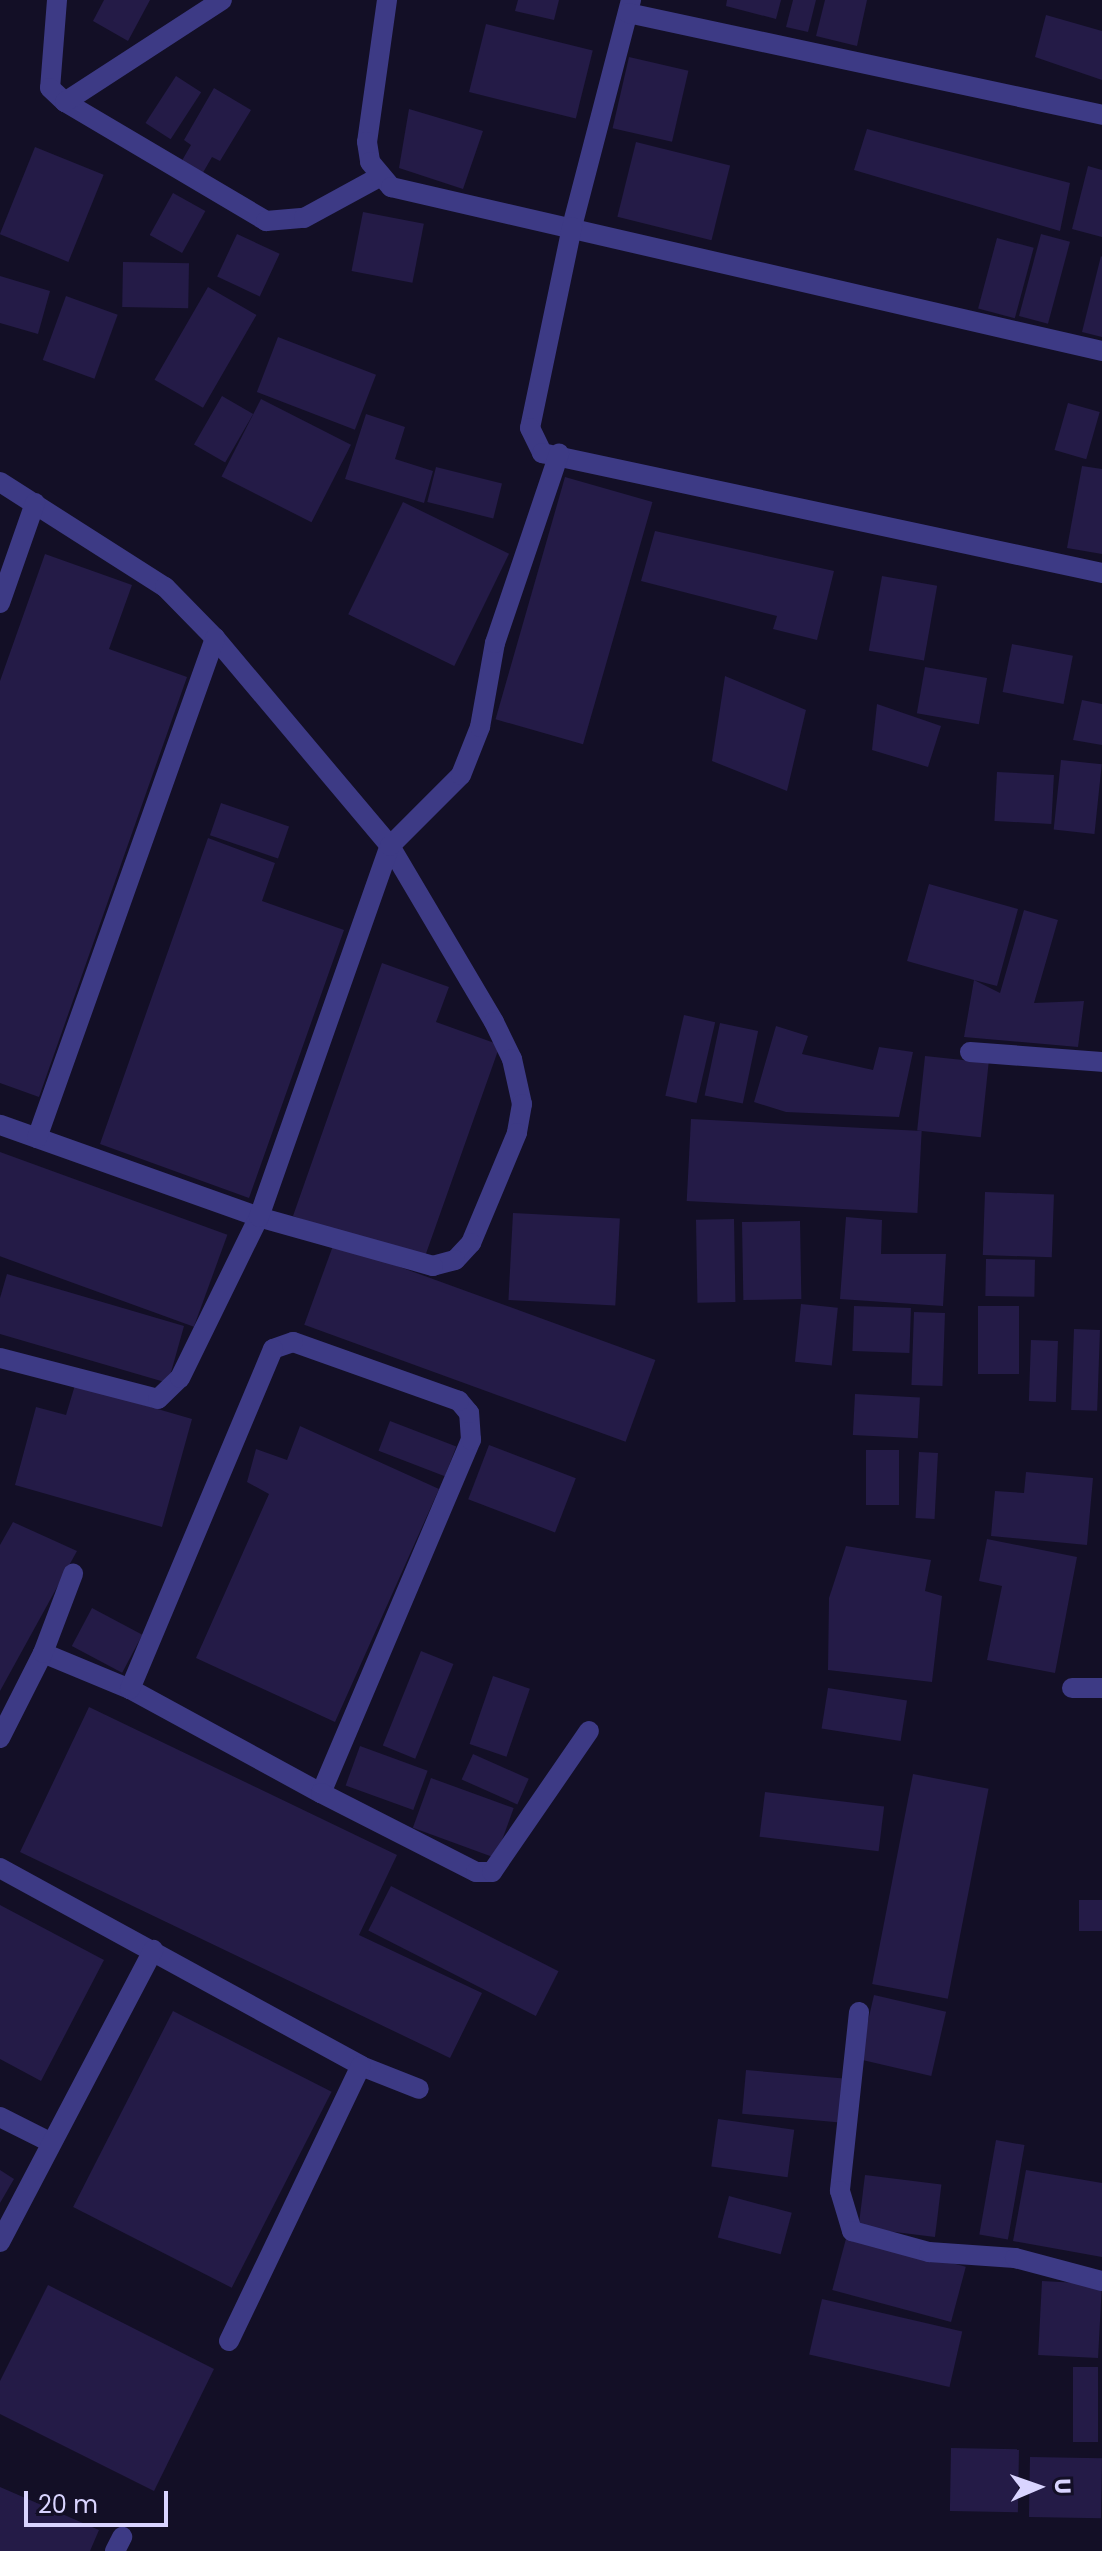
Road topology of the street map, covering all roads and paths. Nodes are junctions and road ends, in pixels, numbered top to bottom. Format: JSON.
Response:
{"nodes":[{"id":1,"x":57,"y":0,"type":"edge"},
{"id":2,"x":222,"y":0,"type":"edge"},
{"id":3,"x":387,"y":0,"type":"edge"},
{"id":4,"x":629,"y":6,"type":"edge"},
{"id":5,"x":65,"y":102,"type":"junction"},
{"id":6,"x":1102,"y":115,"type":"edge"},
{"id":7,"x":381,"y":176,"type":"junction"},
{"id":8,"x":572,"y":227,"type":"junction"},
{"id":9,"x":1102,"y":351,"type":"edge"},
{"id":10,"x":559,"y":454,"type":"junction"},
{"id":11,"x":0,"y":482,"type":"edge"},
{"id":12,"x":35,"y":503,"type":"junction"},
{"id":13,"x":1102,"y":573,"type":"edge"},
{"id":14,"x":0,"y":603,"type":"edge"},
{"id":15,"x":215,"y":638,"type":"junction"},
{"id":16,"x":390,"y":846,"type":"junction"},
{"id":17,"x":970,"y":1052,"type":"dead end"},
{"id":18,"x":1102,"y":1062,"type":"edge"},
{"id":19,"x":0,"y":1125,"type":"edge"},
{"id":20,"x":37,"y":1138,"type":"junction"},
{"id":21,"x":259,"y":1217,"type":"junction"},
{"id":22,"x":0,"y":1358,"type":"edge"},
{"id":23,"x":73,"y":1574,"type":"dead end"},
{"id":24,"x":43,"y":1653,"type":"junction"},
{"id":25,"x":1072,"y":1688,"type":"dead end"},
{"id":26,"x":1102,"y":1688,"type":"edge"},
{"id":27,"x":130,"y":1689,"type":"junction"},
{"id":28,"x":589,"y":1731,"type":"dead end"},
{"id":29,"x":0,"y":1738,"type":"edge"},
{"id":30,"x":321,"y":1793,"type":"junction"},
{"id":31,"x":0,"y":1868,"type":"edge"},
{"id":32,"x":153,"y":1950,"type":"junction"},
{"id":33,"x":859,"y":2012,"type":"dead end"},
{"id":34,"x":361,"y":2066,"type":"junction"},
{"id":35,"x":419,"y":2089,"type":"dead end"},
{"id":36,"x":0,"y":2117,"type":"edge"},
{"id":37,"x":50,"y":2142,"type":"junction"},
{"id":38,"x":0,"y":2242,"type":"edge"},
{"id":39,"x":1102,"y":2281,"type":"edge"},
{"id":40,"x":229,"y":2341,"type":"dead end"}],
"edges":[{"from":1,"to":5,"type":"street"},
{"from":2,"to":5,"type":"street"},
{"from":3,"to":7,"type":"street"},
{"from":4,"to":6,"type":"street"},
{"from":4,"to":8,"type":"street"},
{"from":5,"to":7,"type":"street"},
{"from":7,"to":8,"type":"street"},
{"from":8,"to":9,"type":"street"},
{"from":8,"to":10,"type":"street"},
{"from":10,"to":13,"type":"street"},
{"from":10,"to":16,"type":"street"},
{"from":11,"to":12,"type":"street"},
{"from":12,"to":14,"type":"street"},
{"from":12,"to":15,"type":"street"},
{"from":15,"to":16,"type":"street"},
{"from":15,"to":20,"type":"street"},
{"from":16,"to":21,"type":"street"},
{"from":16,"to":21,"type":"street"},
{"from":17,"to":18,"type":"street"},
{"from":19,"to":20,"type":"street"},
{"from":20,"to":21,"type":"street"},
{"from":21,"to":22,"type":"street"},
{"from":23,"to":24,"type":"street"},
{"from":24,"to":27,"type":"street"},
{"from":24,"to":29,"type":"street"},
{"from":25,"to":26,"type":"street"},
{"from":27,"to":30,"type":"street"},
{"from":27,"to":30,"type":"street"},
{"from":28,"to":30,"type":"street"},
{"from":31,"to":32,"type":"street"},
{"from":32,"to":34,"type":"street"},
{"from":32,"to":37,"type":"street"},
{"from":33,"to":39,"type":"street"},
{"from":34,"to":35,"type":"street"},
{"from":34,"to":40,"type":"street"},
{"from":36,"to":37,"type":"street"},
{"from":37,"to":38,"type":"street"}]}
